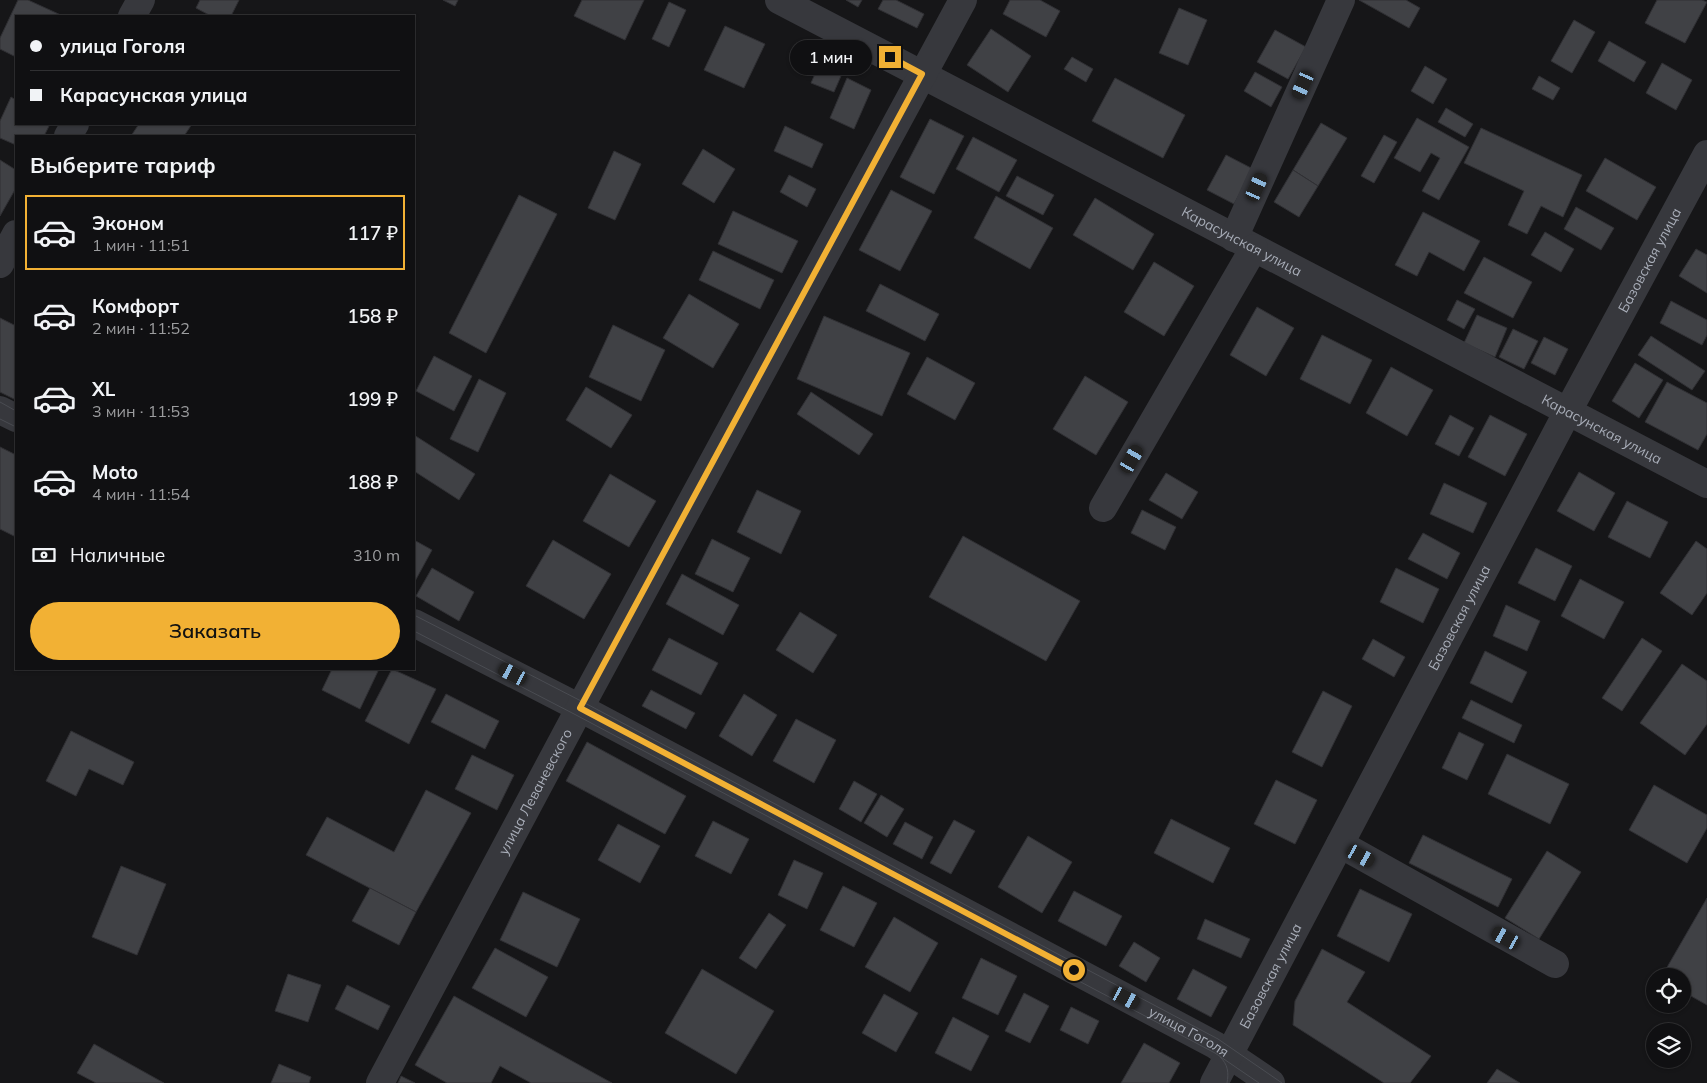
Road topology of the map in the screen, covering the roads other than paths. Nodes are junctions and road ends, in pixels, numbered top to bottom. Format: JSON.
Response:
{"nodes":[{"id":1,"x":141,"y":0,"type":"edge"},
{"id":2,"x":779,"y":0,"type":"edge"},
{"id":3,"x":963,"y":0,"type":"edge"},
{"id":4,"x":1341,"y":0,"type":"edge"},
{"id":5,"x":133,"y":15,"type":"edge"},
{"id":6,"x":922,"y":74,"type":"junction"},
{"id":7,"x":1707,"y":154,"type":"edge"},
{"id":8,"x":15,"y":236,"type":"edge"},
{"id":9,"x":1244,"y":243,"type":"junction"},
{"id":10,"x":0,"y":264,"type":"edge"},
{"id":11,"x":0,"y":410,"type":"edge"},
{"id":12,"x":1568,"y":411,"type":"junction"},
{"id":13,"x":15,"y":418,"type":"edge"},
{"id":14,"x":1707,"y":484,"type":"edge"},
{"id":15,"x":1103,"y":508,"type":"dead end"},
{"id":16,"x":415,"y":624,"type":"edge"},
{"id":17,"x":580,"y":708,"type":"junction"},
{"id":18,"x":1340,"y":844,"type":"junction"},
{"id":19,"x":1555,"y":964,"type":"dead end"},
{"id":20,"x":1229,"y":1054,"type":"junction"},
{"id":21,"x":380,"y":1083,"type":"edge"},
{"id":22,"x":1214,"y":1083,"type":"edge"},
{"id":23,"x":1271,"y":1083,"type":"edge"}],
"edges":[{"from":1,"to":5,"type":"street"},
{"from":2,"to":6,"type":"street","name":"Карасунская улица"},
{"from":3,"to":6,"type":"street","name":"улица Леваневского"},
{"from":4,"to":9,"type":"street"},
{"from":6,"to":9,"type":"street","name":"Карасунская улица"},
{"from":6,"to":17,"type":"street","name":"улица Леваневского"},
{"from":7,"to":12,"type":"street","name":"Базовская улица"},
{"from":8,"to":10,"type":"street"},
{"from":9,"to":12,"type":"street","name":"Карасунская улица"},
{"from":9,"to":15,"type":"street"},
{"from":11,"to":13,"type":"street"},
{"from":12,"to":14,"type":"street","name":"Карасунская улица"},
{"from":12,"to":18,"type":"street","name":"Базовская улица"},
{"from":16,"to":17,"type":"street","name":"улица Гоголя"},
{"from":17,"to":20,"type":"street","name":"улица Гоголя"},
{"from":17,"to":21,"type":"street","name":"улица Леваневского"},
{"from":18,"to":19,"type":"street"},
{"from":18,"to":20,"type":"street","name":"Базовская улица"},
{"from":20,"to":22,"type":"street","name":"Базовская улица"},
{"from":20,"to":23,"type":"street","name":"улица Гоголя"}]}
